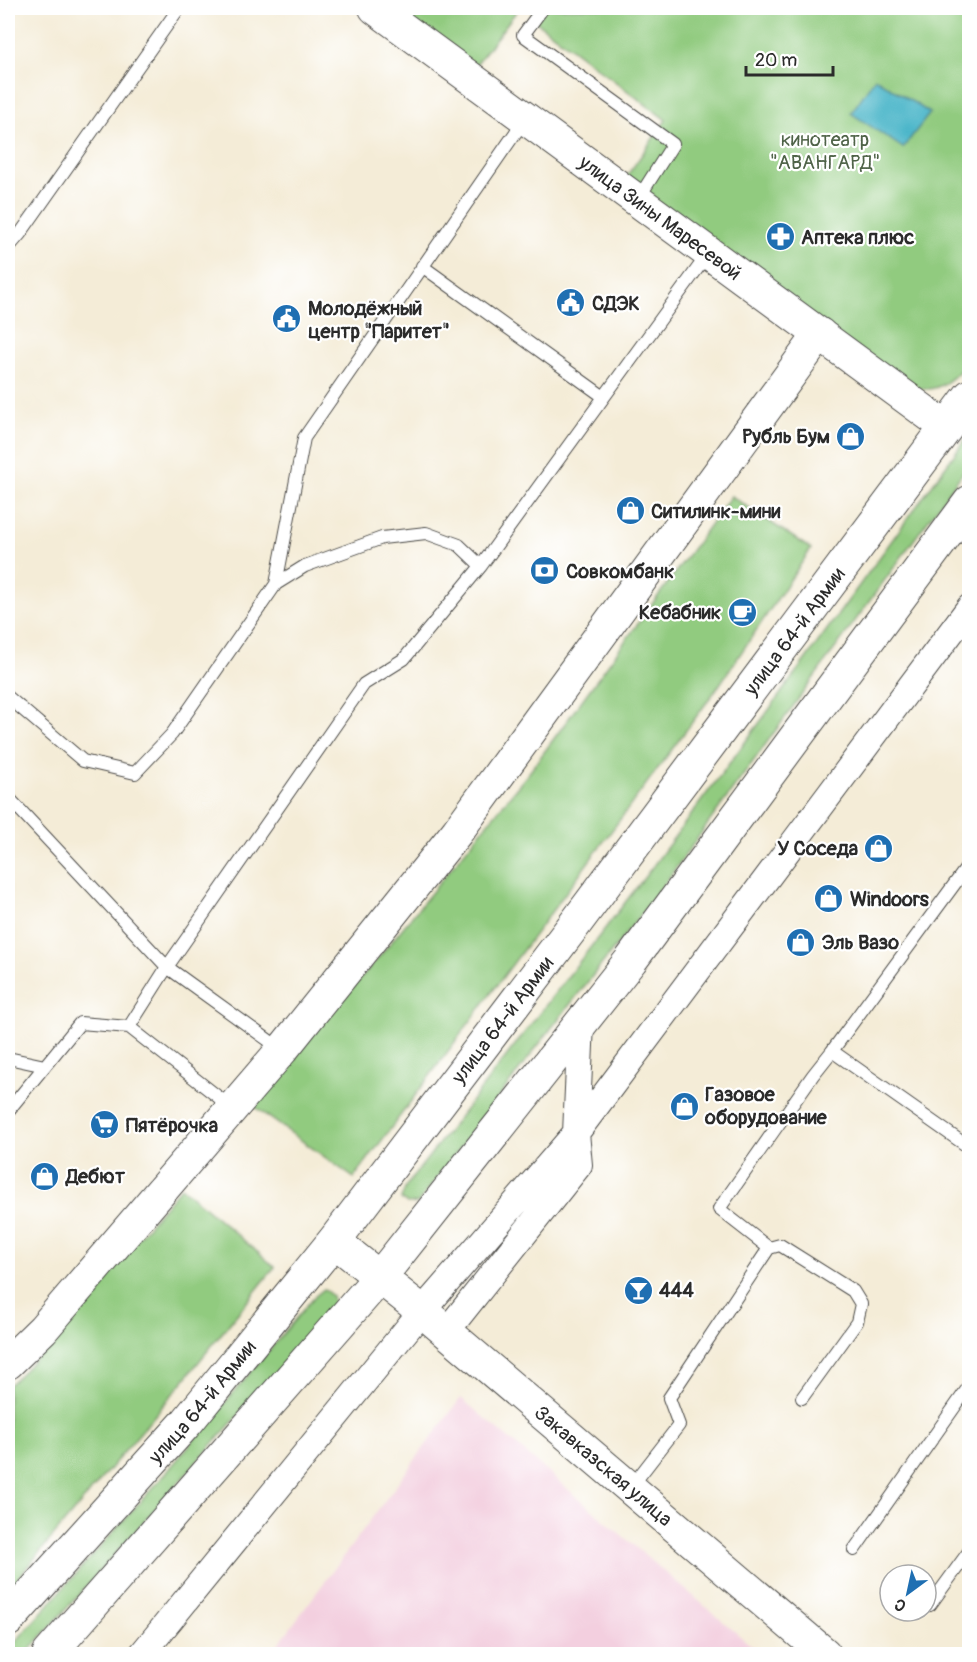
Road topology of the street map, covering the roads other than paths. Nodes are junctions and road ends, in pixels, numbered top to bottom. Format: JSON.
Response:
{"nodes":[{"id":1,"x":179,"y":8,"type":"edge"},
{"id":2,"x":375,"y":8,"type":"edge"},
{"id":3,"x":543,"y":8,"type":"edge"},
{"id":4,"x":525,"y":118,"type":"junction"},
{"id":5,"x":637,"y":200,"type":"junction"},
{"id":6,"x":8,"y":248,"type":"edge"},
{"id":7,"x":709,"y":253,"type":"junction"},
{"id":8,"x":422,"y":267,"type":"junction"},
{"id":9,"x":820,"y":334,"type":"junction"},
{"id":10,"x":969,"y":396,"type":"edge"},
{"id":11,"x":604,"y":397,"type":"junction"},
{"id":12,"x":946,"y":427,"type":"junction"},
{"id":13,"x":969,"y":502,"type":"edge"},
{"id":14,"x":481,"y":566,"type":"junction"},
{"id":15,"x":276,"y":584,"type":"junction"},
{"id":16,"x":969,"y":607,"type":"edge"},
{"id":17,"x":8,"y":697,"type":"edge"},
{"id":18,"x":8,"y":797,"type":"edge"},
{"id":19,"x":969,"y":863,"type":"edge"},
{"id":20,"x":167,"y":967,"type":"junction"},
{"id":21,"x":581,"y":1023,"type":"junction"},
{"id":22,"x":129,"y":1027,"type":"junction"},
{"id":23,"x":282,"y":1050,"type":"junction"},
{"id":24,"x":832,"y":1051,"type":"junction"},
{"id":25,"x":8,"y":1058,"type":"edge"},
{"id":26,"x":45,"y":1066,"type":"junction"},
{"id":27,"x":232,"y":1108,"type":"junction"},
{"id":28,"x":8,"y":1111,"type":"edge"},
{"id":29,"x":576,"y":1134,"type":"junction"},
{"id":30,"x":969,"y":1148,"type":"edge"},
{"id":31,"x":334,"y":1240,"type":"junction"},
{"id":32,"x":769,"y":1248,"type":"junction"},
{"id":33,"x":380,"y":1277,"type":"junction"},
{"id":34,"x":422,"y":1311,"type":"junction"},
{"id":35,"x":446,"y":1332,"type":"junction"},
{"id":36,"x":8,"y":1363,"type":"edge"},
{"id":37,"x":969,"y":1384,"type":"edge"},
{"id":38,"x":802,"y":1398,"type":"dead end"},
{"id":39,"x":630,"y":1488,"type":"junction"},
{"id":40,"x":854,"y":1550,"type":"dead end"},
{"id":41,"x":969,"y":1550,"type":"edge"},
{"id":42,"x":938,"y":1594,"type":"edge"},
{"id":43,"x":8,"y":1620,"type":"edge"},
{"id":44,"x":49,"y":1654,"type":"edge"},
{"id":45,"x":142,"y":1654,"type":"edge"},
{"id":46,"x":825,"y":1654,"type":"edge"}],
"edges":[{"from":1,"to":6,"type":"lane"},
{"from":2,"to":4,"type":"street","name":"улица Зины Маресевой"},
{"from":3,"to":5,"type":"lane"},
{"from":4,"to":5,"type":"street","name":"улица Зины Маресевой"},
{"from":4,"to":8,"type":"lane"},
{"from":5,"to":7,"type":"street","name":"улица Зины Маресевой"},
{"from":7,"to":9,"type":"street","name":"улица Зины Маресевой"},
{"from":7,"to":11,"type":"lane"},
{"from":8,"to":11,"type":"lane"},
{"from":8,"to":15,"type":"lane"},
{"from":9,"to":12,"type":"street","name":"улица Зины Маресевой"},
{"from":9,"to":23,"type":"street"},
{"from":10,"to":12,"type":"highway","name":"улица 64-й Армии"},
{"from":11,"to":14,"type":"lane"},
{"from":12,"to":31,"type":"highway","name":"улица 64-й Армии"},
{"from":13,"to":21,"type":"highway"},
{"from":14,"to":15,"type":"lane"},
{"from":14,"to":20,"type":"lane"},
{"from":15,"to":17,"type":"lane"},
{"from":16,"to":29,"type":"street"},
{"from":18,"to":20,"type":"lane"},
{"from":19,"to":24,"type":"lane"},
{"from":20,"to":22,"type":"lane"},
{"from":20,"to":23,"type":"lane"},
{"from":21,"to":29,"type":"street"},
{"from":21,"to":33,"type":"highway"},
{"from":22,"to":26,"type":"lane"},
{"from":22,"to":27,"type":"lane"},
{"from":23,"to":27,"type":"street"},
{"from":24,"to":30,"type":"lane"},
{"from":24,"to":32,"type":"lane"},
{"from":25,"to":26,"type":"lane"},
{"from":26,"to":28,"type":"lane"},
{"from":27,"to":36,"type":"street"},
{"from":29,"to":34,"type":"street"},
{"from":29,"to":35,"type":"street"},
{"from":31,"to":33,"type":"street","name":"Закавказская улица"},
{"from":31,"to":43,"type":"highway","name":"улица 64-й Армии"},
{"from":32,"to":38,"type":"lane"},
{"from":32,"to":39,"type":"lane"},
{"from":33,"to":34,"type":"street","name":"Закавказская улица"},
{"from":33,"to":44,"type":"highway"},
{"from":34,"to":35,"type":"street","name":"Закавказская улица"},
{"from":34,"to":45,"type":"street"},
{"from":35,"to":39,"type":"street","name":"Закавказская улица"},
{"from":37,"to":40,"type":"lane"},
{"from":39,"to":46,"type":"street","name":"Закавказская улица"},
{"from":41,"to":42,"type":"lane"}]}
